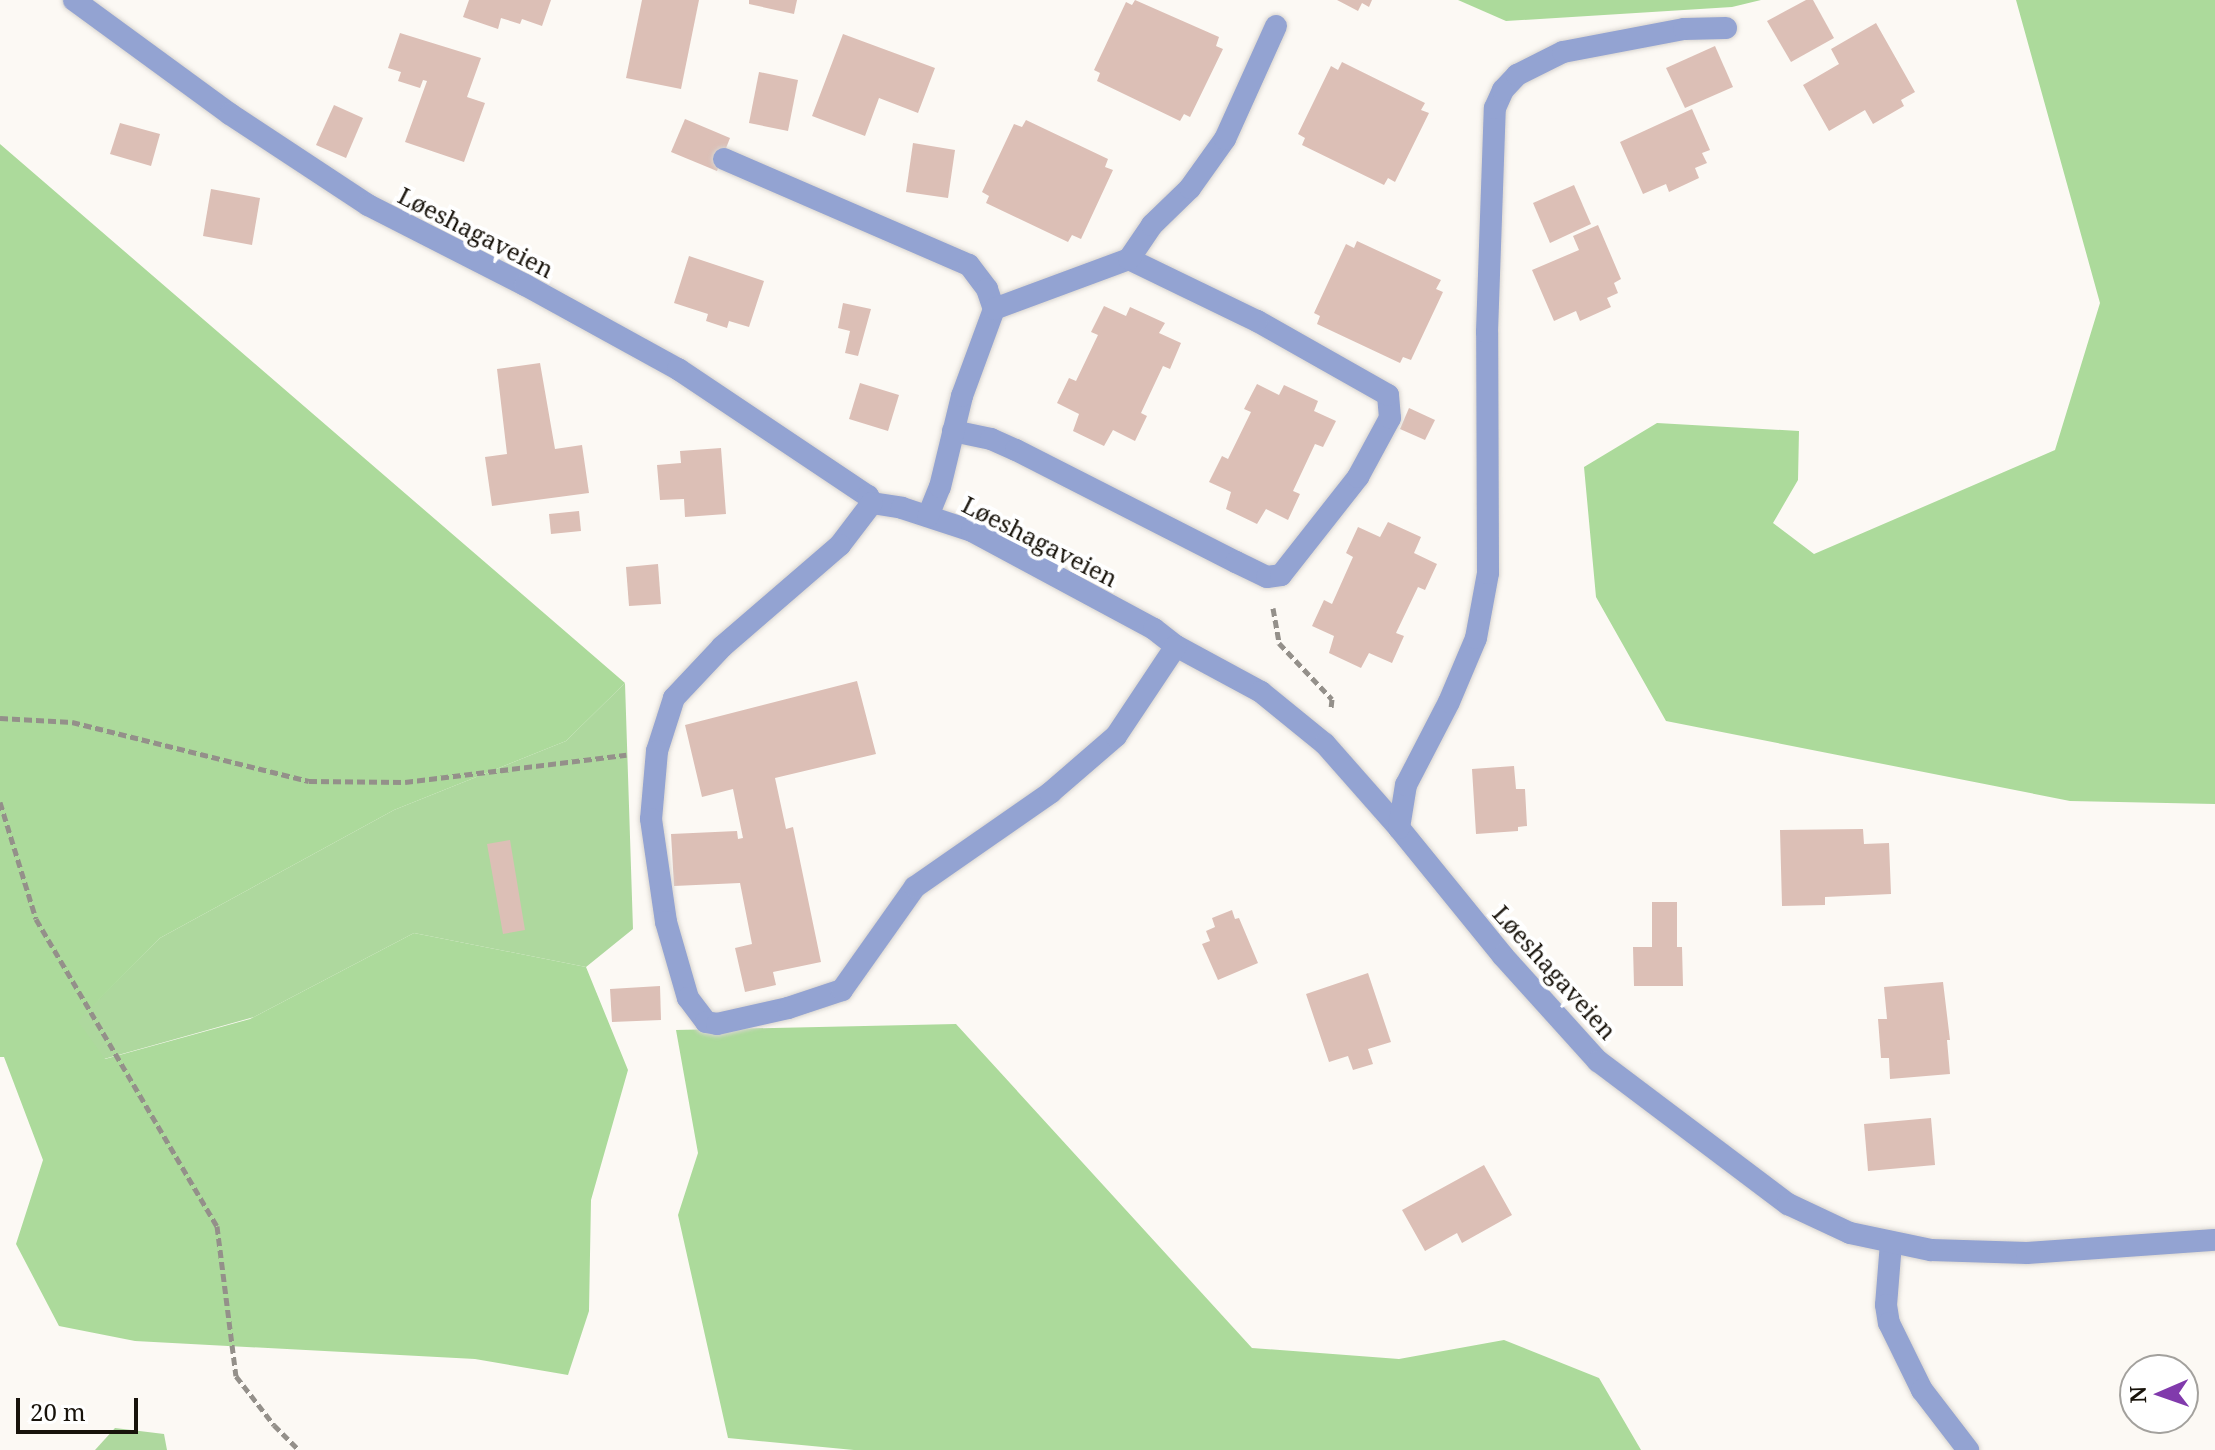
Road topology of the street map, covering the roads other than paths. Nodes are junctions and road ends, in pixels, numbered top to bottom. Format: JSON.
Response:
{"nodes":[{"id":1,"x":74,"y":0,"type":"edge"},
{"id":2,"x":1276,"y":26,"type":"dead end"},
{"id":3,"x":1726,"y":28,"type":"dead end"},
{"id":4,"x":724,"y":159,"type":"dead end"},
{"id":5,"x":1129,"y":259,"type":"junction"},
{"id":6,"x":994,"y":309,"type":"junction"},
{"id":7,"x":953,"y":431,"type":"junction"},
{"id":8,"x":872,"y":503,"type":"junction"},
{"id":9,"x":928,"y":516,"type":"junction"},
{"id":10,"x":1176,"y":646,"type":"junction"},
{"id":11,"x":1399,"y":828,"type":"junction"},
{"id":12,"x":2215,"y":1240,"type":"edge"},
{"id":13,"x":1891,"y":1243,"type":"junction"},
{"id":14,"x":1968,"y":1450,"type":"edge"}],
"edges":[{"from":1,"to":8,"type":"street","name":"Løeshagaveien"},
{"from":2,"to":5,"type":"street"},
{"from":3,"to":11,"type":"street"},
{"from":4,"to":6,"type":"street"},
{"from":5,"to":6,"type":"street"},
{"from":5,"to":7,"type":"street"},
{"from":6,"to":7,"type":"street"},
{"from":7,"to":9,"type":"street"},
{"from":8,"to":9,"type":"street","name":"Løeshagaveien"},
{"from":8,"to":10,"type":"street"},
{"from":9,"to":10,"type":"street","name":"Løeshagaveien"},
{"from":10,"to":11,"type":"street","name":"Løeshagaveien"},
{"from":11,"to":13,"type":"street","name":"Løeshagaveien"},
{"from":12,"to":13,"type":"street","name":"Løeshagaveien"},
{"from":13,"to":14,"type":"street"}]}
